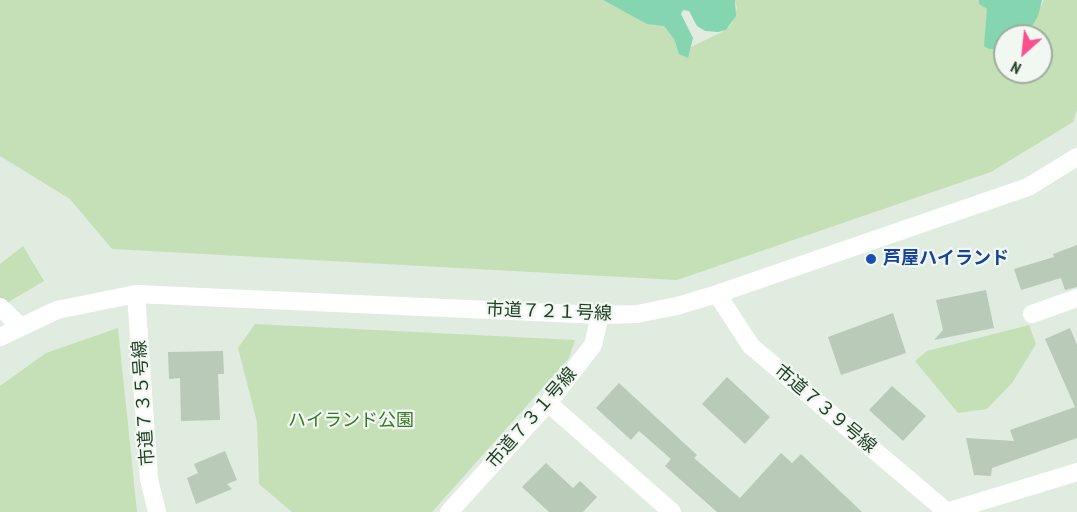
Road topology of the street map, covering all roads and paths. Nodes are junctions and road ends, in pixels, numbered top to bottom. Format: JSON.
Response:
{"nodes":[{"id":1,"x":1077,"y":157,"type":"edge"},
{"id":2,"x":136,"y":294,"type":"junction"},
{"id":3,"x":717,"y":294,"type":"junction"},
{"id":4,"x":1077,"y":298,"type":"edge"},
{"id":5,"x":0,"y":307,"type":"edge"},
{"id":6,"x":1032,"y":314,"type":"dead end"},
{"id":7,"x":600,"y":315,"type":"junction"},
{"id":8,"x":21,"y":327,"type":"junction"},
{"id":9,"x":0,"y":337,"type":"edge"},
{"id":10,"x":548,"y":403,"type":"junction"},
{"id":11,"x":1077,"y":472,"type":"edge"},
{"id":12,"x":157,"y":512,"type":"edge"},
{"id":13,"x":449,"y":512,"type":"edge"},
{"id":14,"x":672,"y":512,"type":"edge"},
{"id":15,"x":946,"y":512,"type":"edge"}],
"edges":[{"from":1,"to":3,"type":"street","name":"市道７２１号線"},
{"from":2,"to":7,"type":"street","name":"市道７２１号線"},
{"from":2,"to":8,"type":"street","name":"市道７２１号線"},
{"from":2,"to":12,"type":"street","name":"市道７３５号線"},
{"from":3,"to":7,"type":"street","name":"市道７２１号線"},
{"from":3,"to":15,"type":"street","name":"市道７３９号線"},
{"from":4,"to":6,"type":"street"},
{"from":5,"to":8,"type":"street"},
{"from":7,"to":10,"type":"street","name":"市道７３１号線"},
{"from":8,"to":9,"type":"street","name":"市道７２１号線"},
{"from":10,"to":13,"type":"street","name":"市道７３１号線"},
{"from":10,"to":14,"type":"street"},
{"from":11,"to":15,"type":"street"}]}
